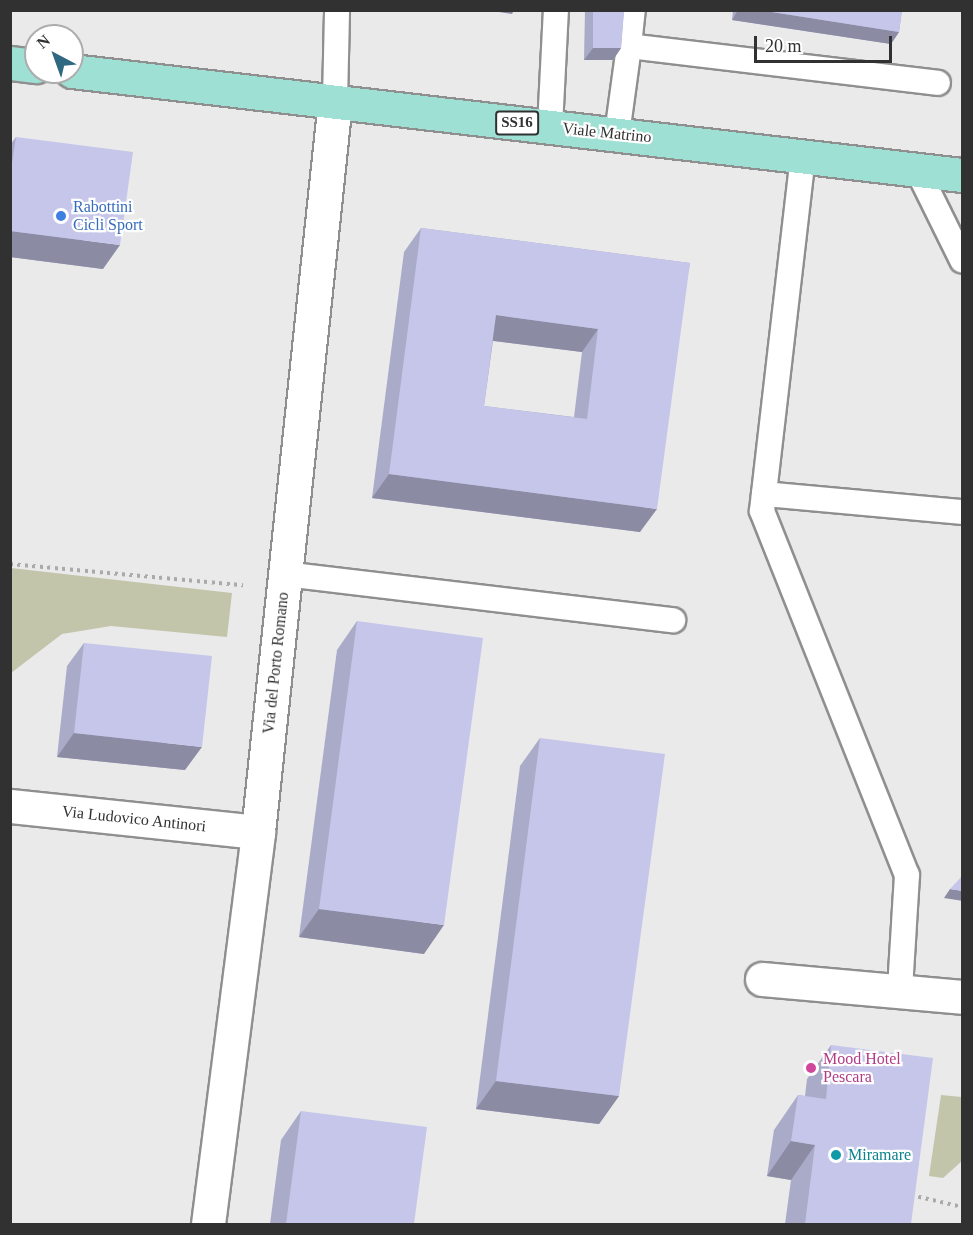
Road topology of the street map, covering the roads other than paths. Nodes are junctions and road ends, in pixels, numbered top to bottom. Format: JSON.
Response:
{"nodes":[{"id":1,"x":337,"y":10,"type":"edge"},
{"id":2,"x":556,"y":10,"type":"edge"},
{"id":3,"x":633,"y":10,"type":"edge"},
{"id":4,"x":629,"y":46,"type":"junction"},
{"id":5,"x":84,"y":71,"type":"edge"},
{"id":6,"x":938,"y":83,"type":"dead end"},
{"id":7,"x":335,"y":101,"type":"junction"},
{"id":8,"x":550,"y":127,"type":"junction"},
{"id":9,"x":617,"y":134,"type":"junction"},
{"id":10,"x":803,"y":156,"type":"junction"},
{"id":11,"x":917,"y":170,"type":"junction"},
{"id":12,"x":963,"y":175,"type":"edge"},
{"id":13,"x":962,"y":256,"type":"edge"},
{"id":14,"x":764,"y":494,"type":"junction"},
{"id":15,"x":963,"y":512,"type":"edge"},
{"id":16,"x":285,"y":574,"type":"junction"},
{"id":17,"x":673,"y":620,"type":"dead end"},
{"id":18,"x":10,"y":806,"type":"edge"},
{"id":19,"x":258,"y":832,"type":"junction"},
{"id":20,"x":762,"y":979,"type":"dead end"},
{"id":21,"x":900,"y":989,"type":"junction"},
{"id":22,"x":963,"y":997,"type":"edge"},
{"id":23,"x":208,"y":1224,"type":"edge"}],
"edges":[{"from":1,"to":7,"type":"lane"},
{"from":2,"to":8,"type":"lane"},
{"from":3,"to":4,"type":"lane"},
{"from":4,"to":6,"type":"lane"},
{"from":4,"to":9,"type":"lane"},
{"from":5,"to":7,"type":"main road","name":"Viale Matrino","number":"SS16"},
{"from":7,"to":8,"type":"main road","name":"Viale Matrino","number":"SS16"},
{"from":7,"to":16,"type":"street","name":"Via del Porto Romano"},
{"from":8,"to":9,"type":"main road","name":"Viale Matrino","number":"SS16"},
{"from":9,"to":10,"type":"main road","name":"Viale Matrino","number":"SS16"},
{"from":10,"to":11,"type":"main road","name":"Viale Matrino","number":"SS16"},
{"from":10,"to":14,"type":"lane"},
{"from":11,"to":12,"type":"main road","name":"Viale Matrino","number":"SS16"},
{"from":11,"to":13,"type":"lane"},
{"from":14,"to":15,"type":"lane"},
{"from":14,"to":21,"type":"lane"},
{"from":16,"to":17,"type":"lane"},
{"from":16,"to":19,"type":"street","name":"Via del Porto Romano"},
{"from":18,"to":19,"type":"street","name":"Via Ludovico Antinori"},
{"from":19,"to":23,"type":"street","name":"Via del Porto Romano"},
{"from":20,"to":21,"type":"street"},
{"from":21,"to":22,"type":"street"}]}
